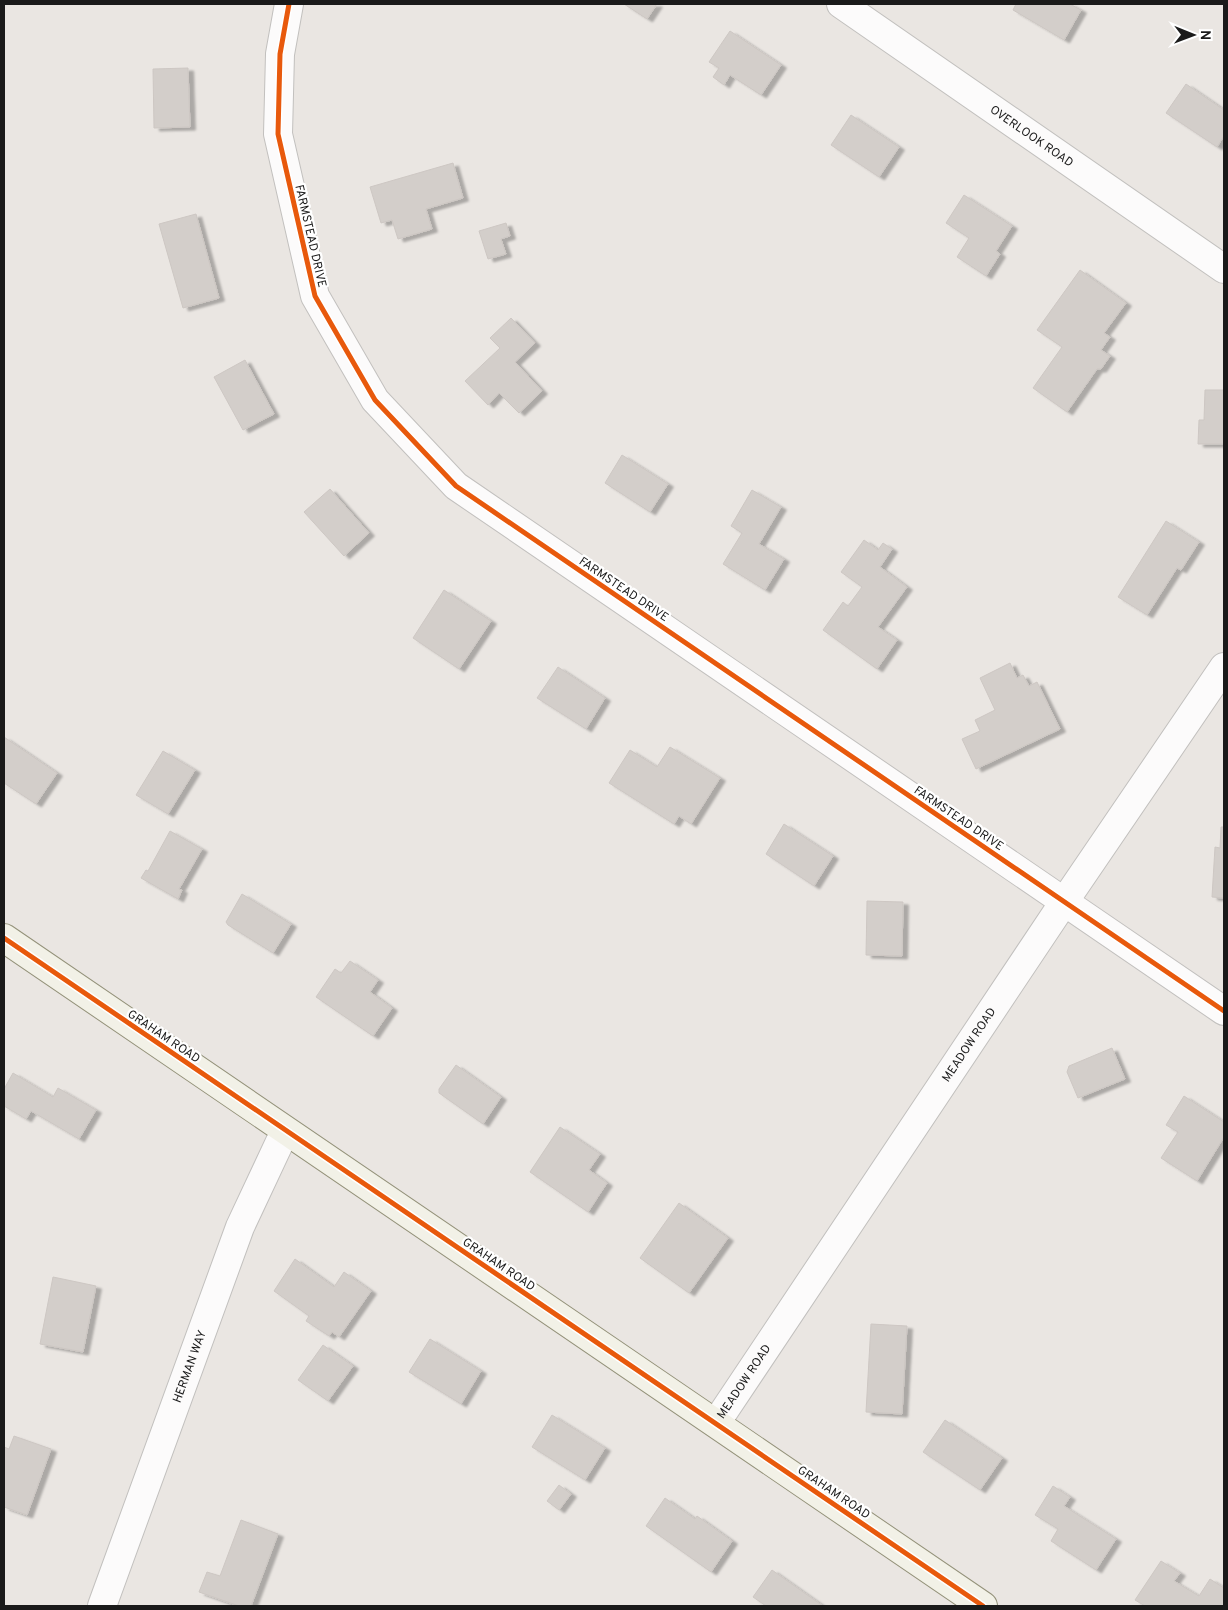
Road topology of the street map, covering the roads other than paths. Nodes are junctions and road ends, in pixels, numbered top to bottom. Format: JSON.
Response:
{"nodes":[{"id":1,"x":289,"y":4,"type":"edge"},
{"id":2,"x":841,"y":4,"type":"edge"},
{"id":3,"x":1224,"y":269,"type":"edge"},
{"id":4,"x":1224,"y":667,"type":"edge"},
{"id":5,"x":1064,"y":902,"type":"junction"},
{"id":6,"x":4,"y":938,"type":"edge"},
{"id":7,"x":1224,"y":1011,"type":"edge"},
{"id":8,"x":285,"y":1131,"type":"junction"},
{"id":9,"x":716,"y":1423,"type":"junction"},
{"id":10,"x":102,"y":1606,"type":"edge"},
{"id":11,"x":983,"y":1606,"type":"edge"}],
"edges":[{"from":1,"to":5,"type":"street","name":"FARMSTEAD DRIVE"},
{"from":2,"to":3,"type":"street","name":"OVERLOOK ROAD"},
{"from":4,"to":5,"type":"street","name":"MEADOW ROAD"},
{"from":5,"to":7,"type":"street","name":"FARMSTEAD DRIVE"},
{"from":5,"to":9,"type":"street","name":"MEADOW ROAD"},
{"from":6,"to":8,"type":"street","name":"GRAHAM ROAD"},
{"from":8,"to":9,"type":"street","name":"GRAHAM ROAD"},
{"from":8,"to":10,"type":"street","name":"HERMAN WAY"},
{"from":9,"to":11,"type":"street","name":"GRAHAM ROAD"}]}
